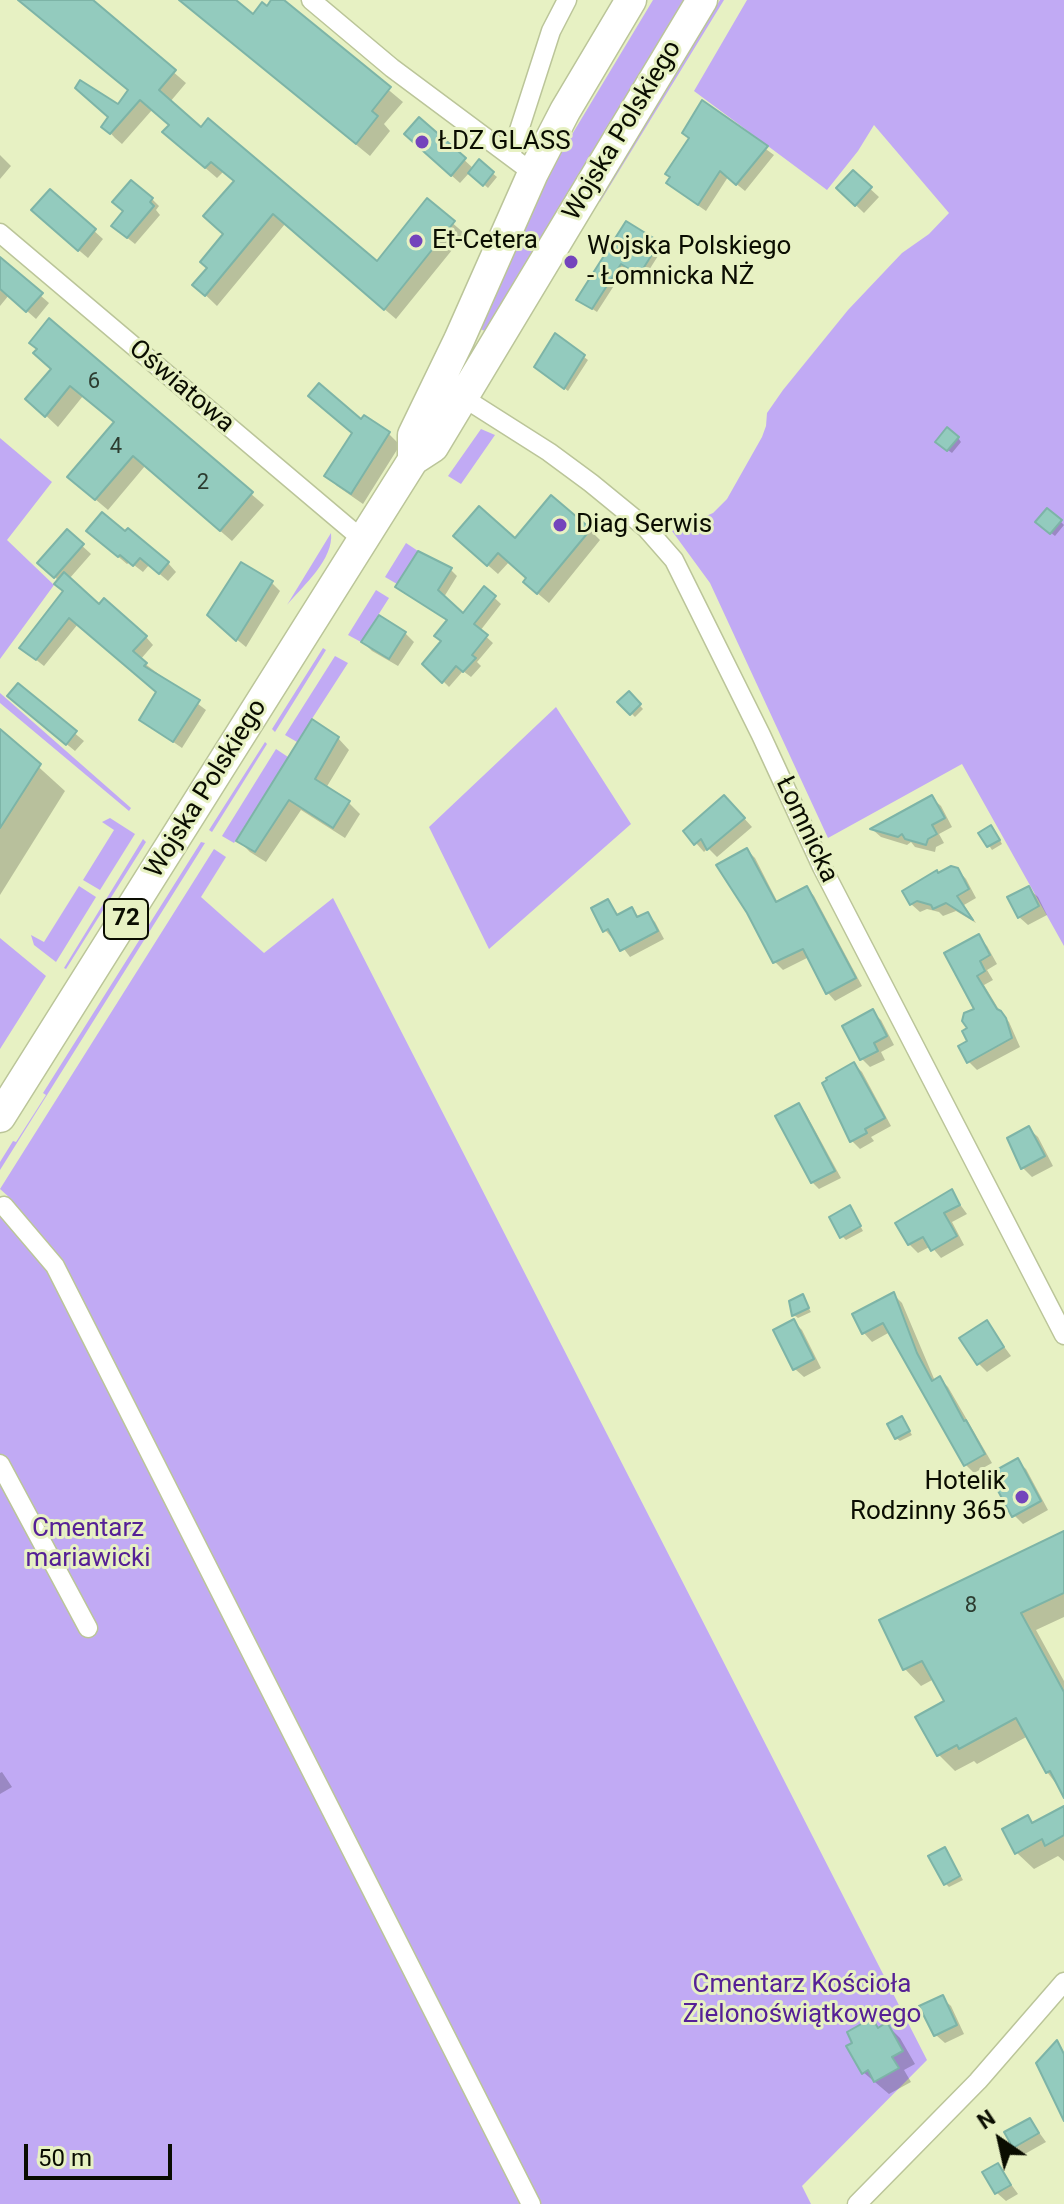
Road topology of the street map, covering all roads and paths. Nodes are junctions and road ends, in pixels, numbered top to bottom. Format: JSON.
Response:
{"nodes":[{"id":1,"x":311,"y":0,"type":"edge"},
{"id":2,"x":567,"y":0,"type":"edge"},
{"id":3,"x":631,"y":0,"type":"edge"},
{"id":4,"x":702,"y":0,"type":"edge"},
{"id":5,"x":522,"y":164,"type":"junction"},
{"id":6,"x":0,"y":233,"type":"edge"},
{"id":7,"x":464,"y":398,"type":"junction"},
{"id":8,"x":413,"y":460,"type":"junction"},
{"id":9,"x":363,"y":540,"type":"junction"},
{"id":10,"x":0,"y":1117,"type":"edge"},
{"id":11,"x":4,"y":1206,"type":"dead end"},
{"id":12,"x":1064,"y":1335,"type":"edge"},
{"id":13,"x":0,"y":1464,"type":"edge"},
{"id":14,"x":88,"y":1628,"type":"dead end"},
{"id":15,"x":1064,"y":1982,"type":"edge"},
{"id":16,"x":531,"y":2204,"type":"edge"},
{"id":17,"x":857,"y":2204,"type":"edge"}],
"edges":[{"from":1,"to":5,"type":"street"},
{"from":2,"to":5,"type":"street"},
{"from":3,"to":5,"type":"main road","name":"Wojska Polskiego","number":"72"},
{"from":4,"to":7,"type":"main road","name":"Wojska Polskiego","number":"72"},
{"from":5,"to":8,"type":"main road","name":"Wojska Polskiego","number":"72"},
{"from":6,"to":9,"type":"street","name":"Oświatowa"},
{"from":7,"to":8,"type":"main road","name":"Wojska Polskiego","number":"72"},
{"from":7,"to":12,"type":"street","name":"Łomnicka"},
{"from":8,"to":9,"type":"main road","name":"Wojska Polskiego","number":"72"},
{"from":9,"to":10,"type":"main road","name":"Wojska Polskiego","number":"72"},
{"from":11,"to":16,"type":"street"},
{"from":13,"to":14,"type":"street"},
{"from":15,"to":17,"type":"street"}]}
